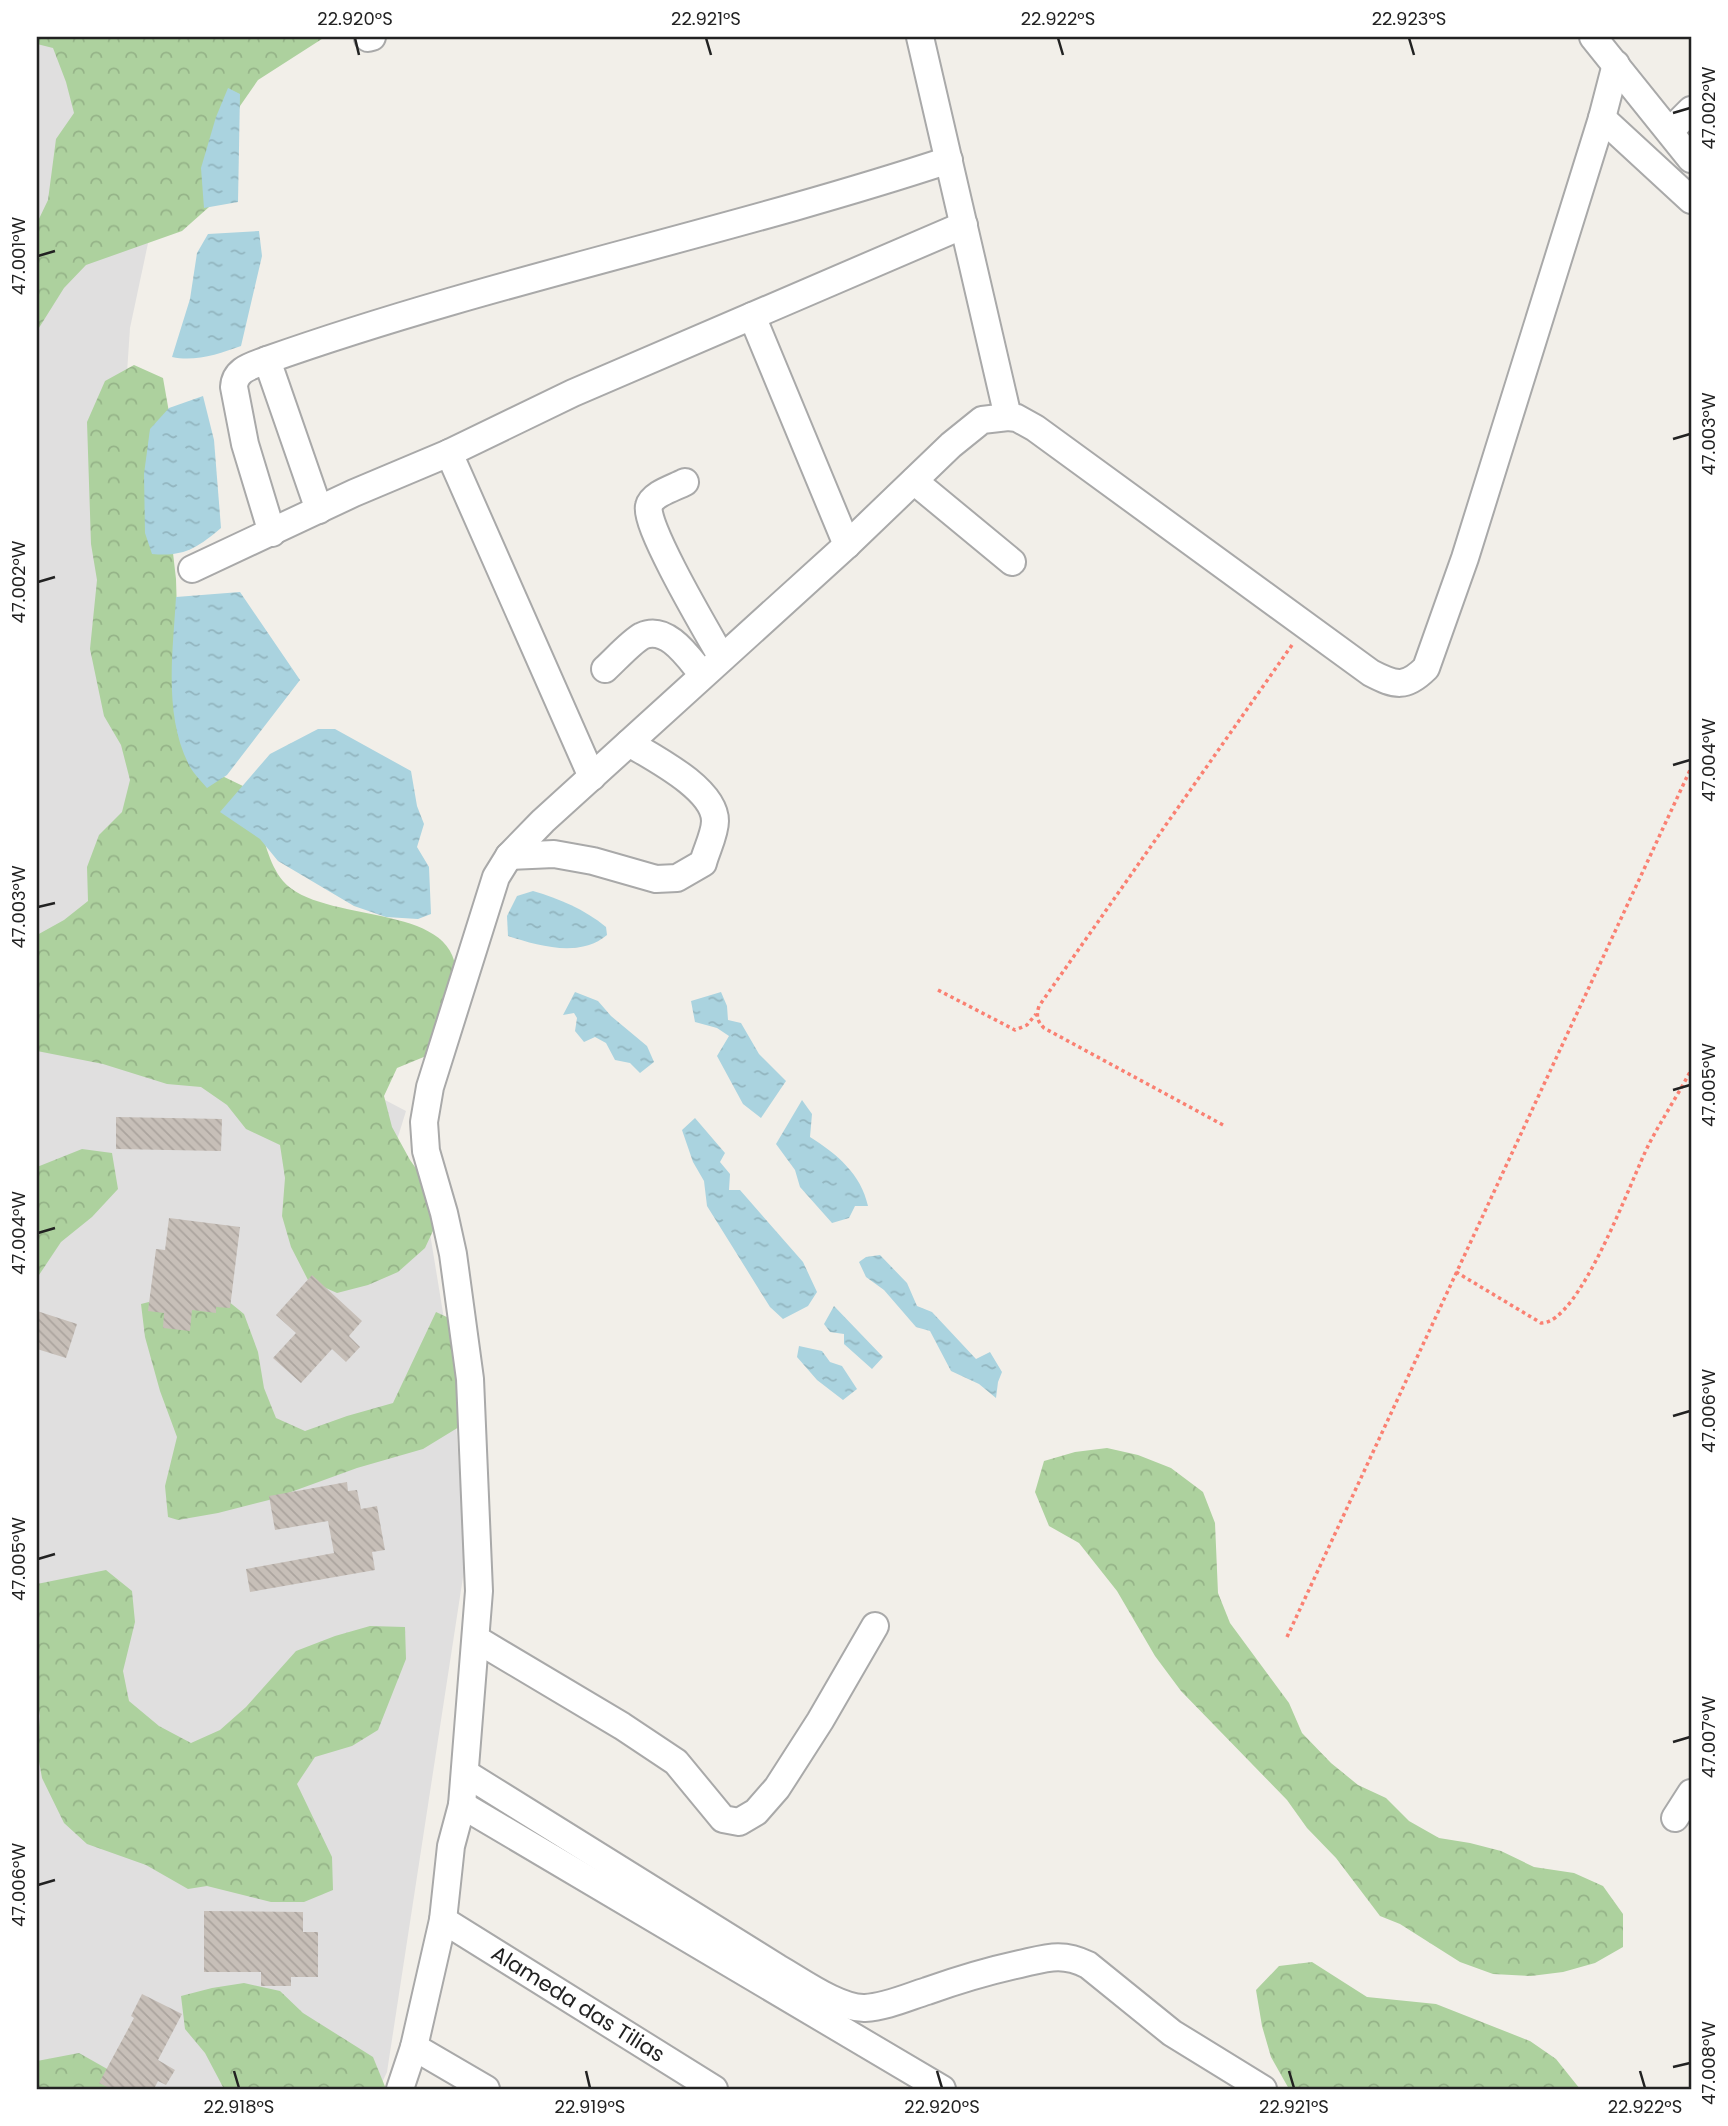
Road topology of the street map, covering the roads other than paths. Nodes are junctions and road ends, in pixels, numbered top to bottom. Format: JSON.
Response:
{"nodes":[{"id":1,"x":920,"y":37,"type":"edge"},
{"id":2,"x":1593,"y":37,"type":"edge"},
{"id":3,"x":1616,"y":64,"type":"junction"},
{"id":4,"x":1691,"y":110,"type":"edge"},
{"id":5,"x":1602,"y":118,"type":"junction"},
{"id":6,"x":1670,"y":131,"type":"junction"},
{"id":7,"x":1691,"y":159,"type":"edge"},
{"id":8,"x":949,"y":160,"type":"junction"},
{"id":9,"x":1691,"y":200,"type":"edge"},
{"id":10,"x":964,"y":225,"type":"junction"},
{"id":11,"x":752,"y":316,"type":"junction"},
{"id":12,"x":267,"y":360,"type":"junction"},
{"id":13,"x":1008,"y":417,"type":"junction"},
{"id":14,"x":449,"y":453,"type":"junction"},
{"id":15,"x":914,"y":481,"type":"junction"},
{"id":16,"x":685,"y":482,"type":"dead end"},
{"id":17,"x":319,"y":510,"type":"junction"},
{"id":18,"x":272,"y":533,"type":"junction"},
{"id":19,"x":846,"y":545,"type":"junction"},
{"id":20,"x":1012,"y":562,"type":"dead end"},
{"id":21,"x":192,"y":569,"type":"dead end"},
{"id":22,"x":713,"y":667,"type":"junction"},
{"id":23,"x":605,"y":669,"type":"dead end"},
{"id":24,"x":629,"y":743,"type":"junction"},
{"id":25,"x":592,"y":777,"type":"junction"},
{"id":26,"x":509,"y":856,"type":"junction"},
{"id":27,"x":875,"y":1626,"type":"dead end"},
{"id":28,"x":476,"y":1639,"type":"junction"},
{"id":29,"x":465,"y":1773,"type":"junction"},
{"id":30,"x":1691,"y":1793,"type":"edge"},
{"id":31,"x":462,"y":1805,"type":"junction"},
{"id":32,"x":1675,"y":1818,"type":"dead end"},
{"id":33,"x":443,"y":1920,"type":"junction"},
{"id":34,"x":414,"y":2047,"type":"junction"},
{"id":35,"x":400,"y":2089,"type":"edge"},
{"id":36,"x":486,"y":2089,"type":"edge"},
{"id":37,"x":714,"y":2089,"type":"edge"},
{"id":38,"x":942,"y":2089,"type":"edge"},
{"id":39,"x":1263,"y":2089,"type":"edge"}],
"edges":[{"from":1,"to":8,"type":"street"},
{"from":2,"to":3,"type":"street"},
{"from":3,"to":5,"type":"street"},
{"from":3,"to":6,"type":"street"},
{"from":4,"to":6,"type":"street"},
{"from":5,"to":9,"type":"street"},
{"from":5,"to":13,"type":"street"},
{"from":6,"to":7,"type":"street"},
{"from":8,"to":10,"type":"street"},
{"from":8,"to":12,"type":"street"},
{"from":10,"to":11,"type":"street"},
{"from":10,"to":13,"type":"street"},
{"from":11,"to":14,"type":"street"},
{"from":11,"to":19,"type":"street"},
{"from":12,"to":17,"type":"street"},
{"from":12,"to":18,"type":"street"},
{"from":13,"to":15,"type":"street"},
{"from":14,"to":17,"type":"street"},
{"from":14,"to":25,"type":"street"},
{"from":15,"to":19,"type":"street"},
{"from":15,"to":20,"type":"street"},
{"from":16,"to":22,"type":"street"},
{"from":17,"to":18,"type":"street"},
{"from":18,"to":21,"type":"street"},
{"from":19,"to":22,"type":"street"},
{"from":22,"to":23,"type":"street"},
{"from":22,"to":24,"type":"street"},
{"from":24,"to":25,"type":"street"},
{"from":24,"to":26,"type":"street"},
{"from":25,"to":26,"type":"street"},
{"from":26,"to":28,"type":"street"},
{"from":27,"to":28,"type":"street"},
{"from":28,"to":29,"type":"street"},
{"from":29,"to":31,"type":"street"},
{"from":29,"to":39,"type":"street"},
{"from":30,"to":32,"type":"street"},
{"from":31,"to":33,"type":"street"},
{"from":31,"to":38,"type":"street"},
{"from":33,"to":34,"type":"street"},
{"from":33,"to":37,"type":"street","name":"Alameda das Tilias"},
{"from":34,"to":35,"type":"street"},
{"from":34,"to":36,"type":"street"}]}
